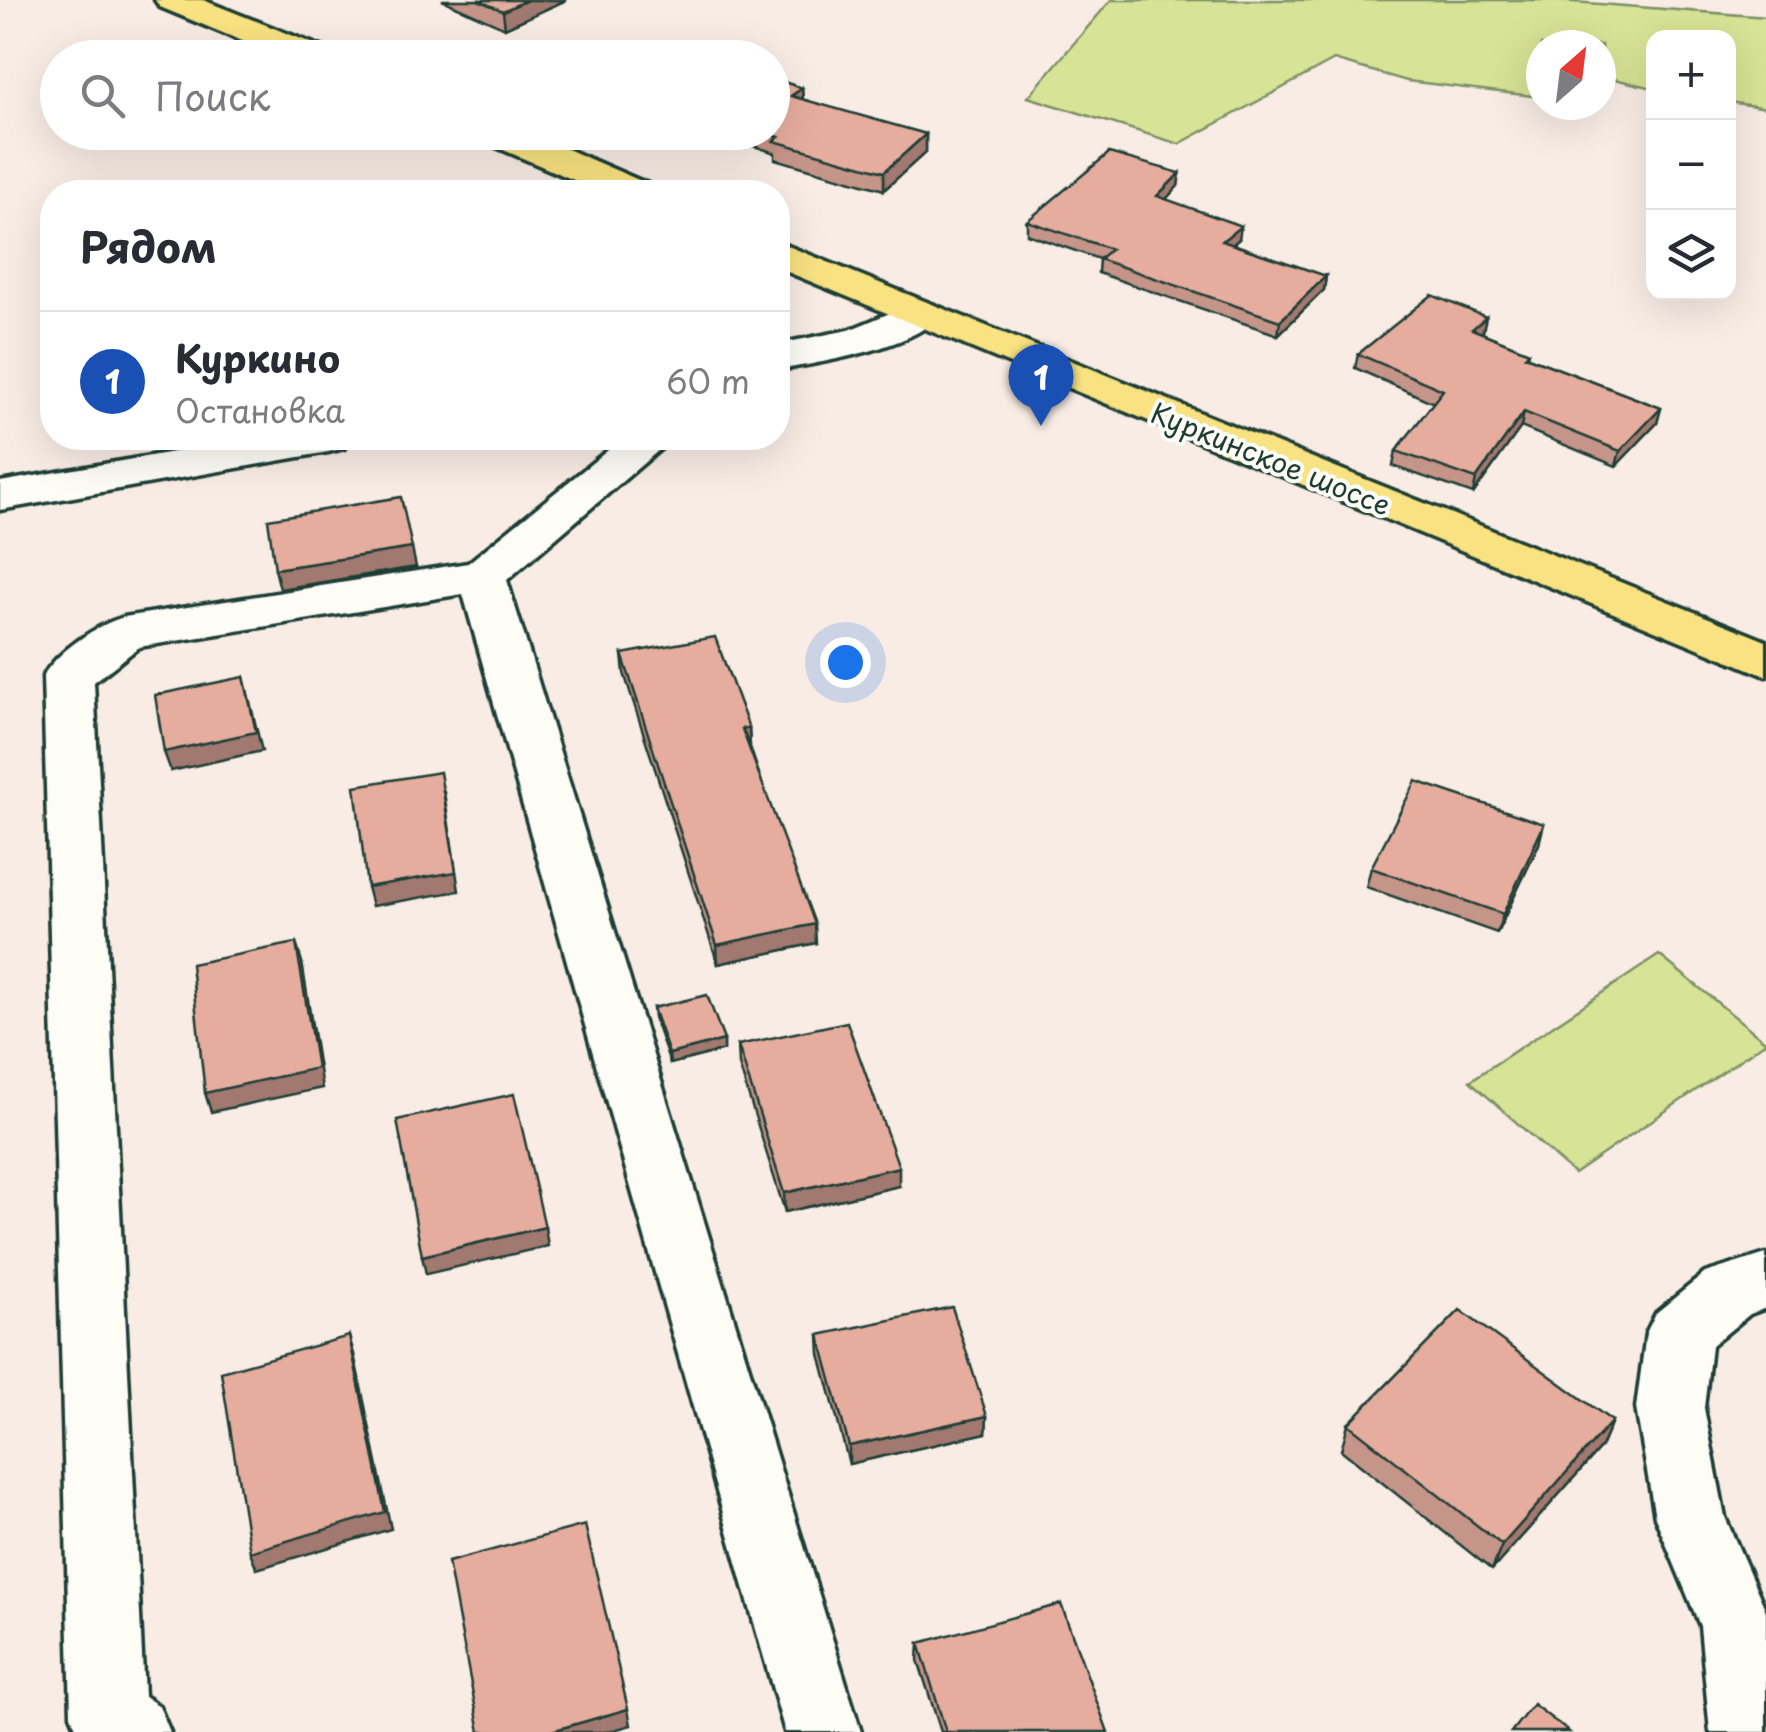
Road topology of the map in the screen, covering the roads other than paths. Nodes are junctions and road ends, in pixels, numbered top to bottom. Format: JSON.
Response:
{"nodes":[{"id":1,"x":172,"y":0,"type":"edge"},
{"id":2,"x":271,"y":40,"type":"edge"},
{"id":3,"x":535,"y":150,"type":"edge"},
{"id":4,"x":606,"y":180,"type":"edge"},
{"id":5,"x":790,"y":259,"type":"edge"},
{"id":6,"x":919,"y":314,"type":"junction"},
{"id":7,"x":790,"y":355,"type":"edge"},
{"id":8,"x":260,"y":450,"type":"edge"},
{"id":9,"x":635,"y":450,"type":"edge"},
{"id":10,"x":0,"y":496,"type":"edge"},
{"id":11,"x":482,"y":576,"type":"junction"},
{"id":12,"x":1766,"y":660,"type":"edge"},
{"id":13,"x":1766,"y":1281,"type":"edge"},
{"id":14,"x":132,"y":1732,"type":"edge"},
{"id":15,"x":823,"y":1732,"type":"edge"},
{"id":16,"x":1748,"y":1732,"type":"edge"}],
"edges":[{"from":1,"to":2,"type":"main road"},
{"from":3,"to":4,"type":"main road"},
{"from":5,"to":6,"type":"main road","name":"Куркинское шоссе"},
{"from":6,"to":7,"type":"lane"},
{"from":6,"to":12,"type":"main road","name":"Куркинское шоссе"},
{"from":8,"to":10,"type":"lane"},
{"from":9,"to":11,"type":"lane"},
{"from":11,"to":14,"type":"lane"},
{"from":11,"to":15,"type":"lane"},
{"from":13,"to":16,"type":"lane"}]}
